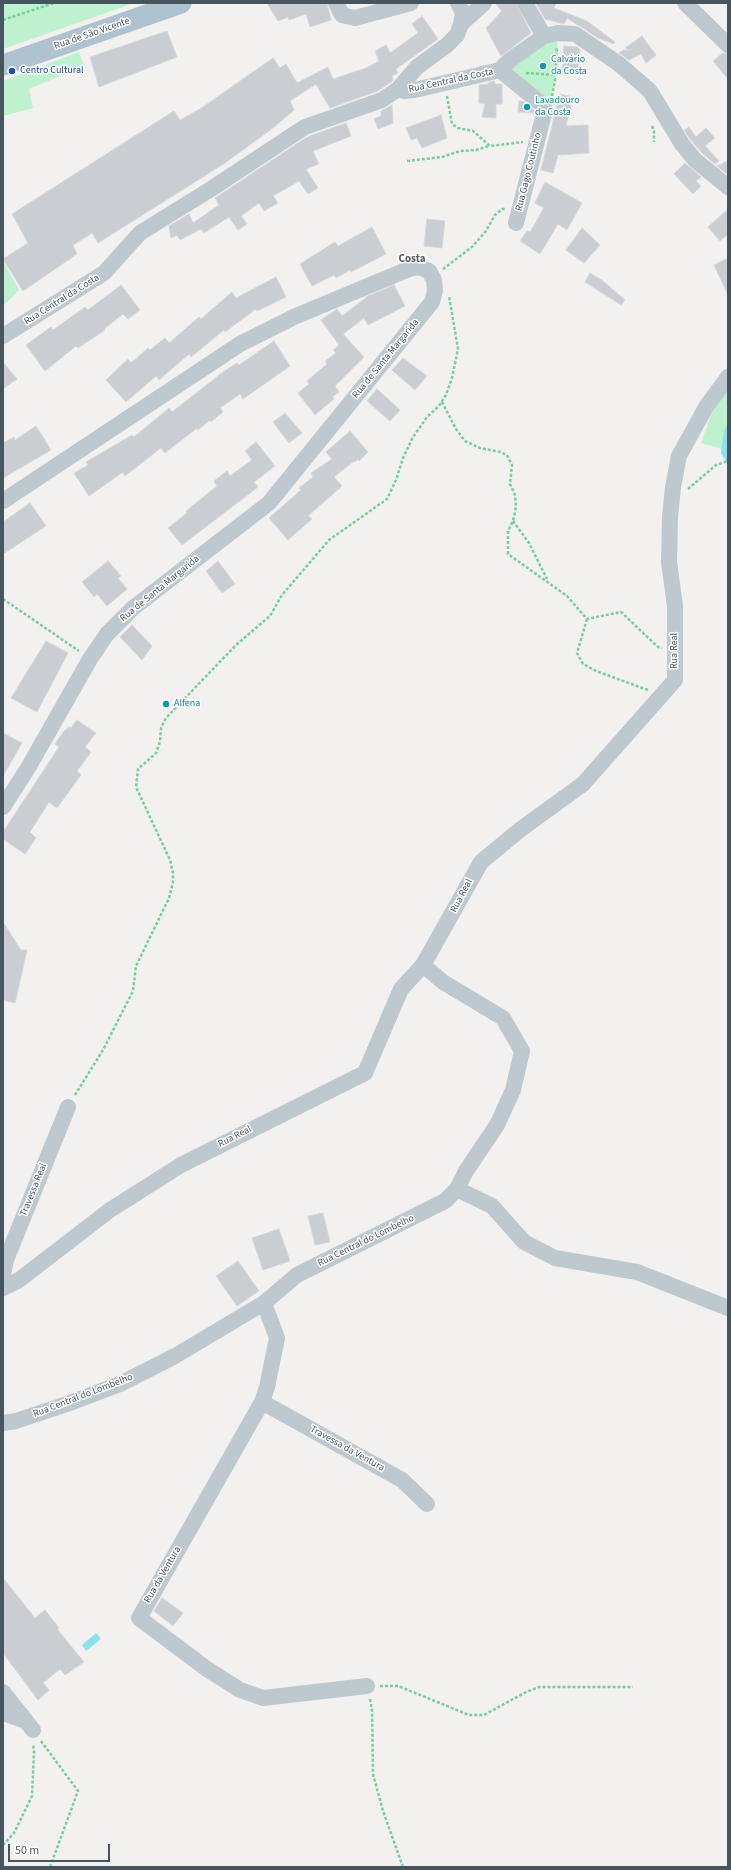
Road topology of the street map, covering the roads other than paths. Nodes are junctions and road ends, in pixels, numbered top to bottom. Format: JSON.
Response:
{"nodes":[{"id":1,"x":181,"y":3,"type":"edge"},
{"id":2,"x":336,"y":3,"type":"edge"},
{"id":3,"x":411,"y":3,"type":"edge"},
{"id":4,"x":458,"y":3,"type":"edge"},
{"id":5,"x":484,"y":3,"type":"edge"},
{"id":6,"x":525,"y":3,"type":"edge"},
{"id":7,"x":685,"y":3,"type":"edge"},
{"id":8,"x":461,"y":24,"type":"junction"},
{"id":9,"x":551,"y":34,"type":"junction"},
{"id":10,"x":728,"y":45,"type":"edge"},
{"id":11,"x":3,"y":65,"type":"edge"},
{"id":12,"x":500,"y":70,"type":"junction"},
{"id":13,"x":398,"y":89,"type":"junction"},
{"id":14,"x":728,"y":187,"type":"edge"},
{"id":15,"x":518,"y":216,"type":"road end"},
{"id":16,"x":3,"y":336,"type":"edge"},
{"id":17,"x":728,"y":377,"type":"edge"},
{"id":18,"x":3,"y":501,"type":"edge"},
{"id":19,"x":3,"y":807,"type":"edge"},
{"id":20,"x":423,"y":965,"type":"junction"},
{"id":21,"x":68,"y":1107,"type":"road end"},
{"id":22,"x":457,"y":1189,"type":"junction"},
{"id":23,"x":3,"y":1274,"type":"edge"},
{"id":24,"x":3,"y":1288,"type":"edge"},
{"id":25,"x":264,"y":1303,"type":"junction"},
{"id":26,"x":728,"y":1308,"type":"edge"},
{"id":27,"x":262,"y":1402,"type":"junction"},
{"id":28,"x":3,"y":1423,"type":"edge"},
{"id":29,"x":427,"y":1504,"type":"dead end"},
{"id":30,"x":367,"y":1686,"type":"road end"},
{"id":31,"x":3,"y":1692,"type":"edge"},
{"id":32,"x":3,"y":1713,"type":"edge"}],
"edges":[{"from":1,"to":11,"type":"main road","name":"Rua de São Vicente"},
{"from":2,"to":3,"type":"street"},
{"from":4,"to":8,"type":"street"},
{"from":5,"to":8,"type":"street"},
{"from":6,"to":9,"type":"street"},
{"from":7,"to":10,"type":"street"},
{"from":8,"to":13,"type":"street"},
{"from":9,"to":12,"type":"street","name":"Rua Central da Costa"},
{"from":9,"to":14,"type":"street"},
{"from":12,"to":13,"type":"street","name":"Rua Central da Costa"},
{"from":12,"to":15,"type":"street","name":"Rua Gago Coutinho"},
{"from":13,"to":16,"type":"street","name":"Rua Central da Costa"},
{"from":17,"to":20,"type":"street","name":"Rua Real"},
{"from":18,"to":19,"type":"street","name":"Rua de Santa Margarida"},
{"from":20,"to":22,"type":"street"},
{"from":20,"to":24,"type":"street","name":"Rua Real"},
{"from":21,"to":23,"type":"street","name":"Travessa Real"},
{"from":22,"to":25,"type":"street","name":"Rua Central do Lombelho"},
{"from":22,"to":26,"type":"street"},
{"from":25,"to":27,"type":"street","name":"Rua da Ventura"},
{"from":25,"to":28,"type":"street","name":"Rua Central do Lombelho"},
{"from":27,"to":29,"type":"street","name":"Travessa da Ventura"},
{"from":27,"to":30,"type":"street","name":"Rua da Ventura"},
{"from":31,"to":32,"type":"street"}]}
